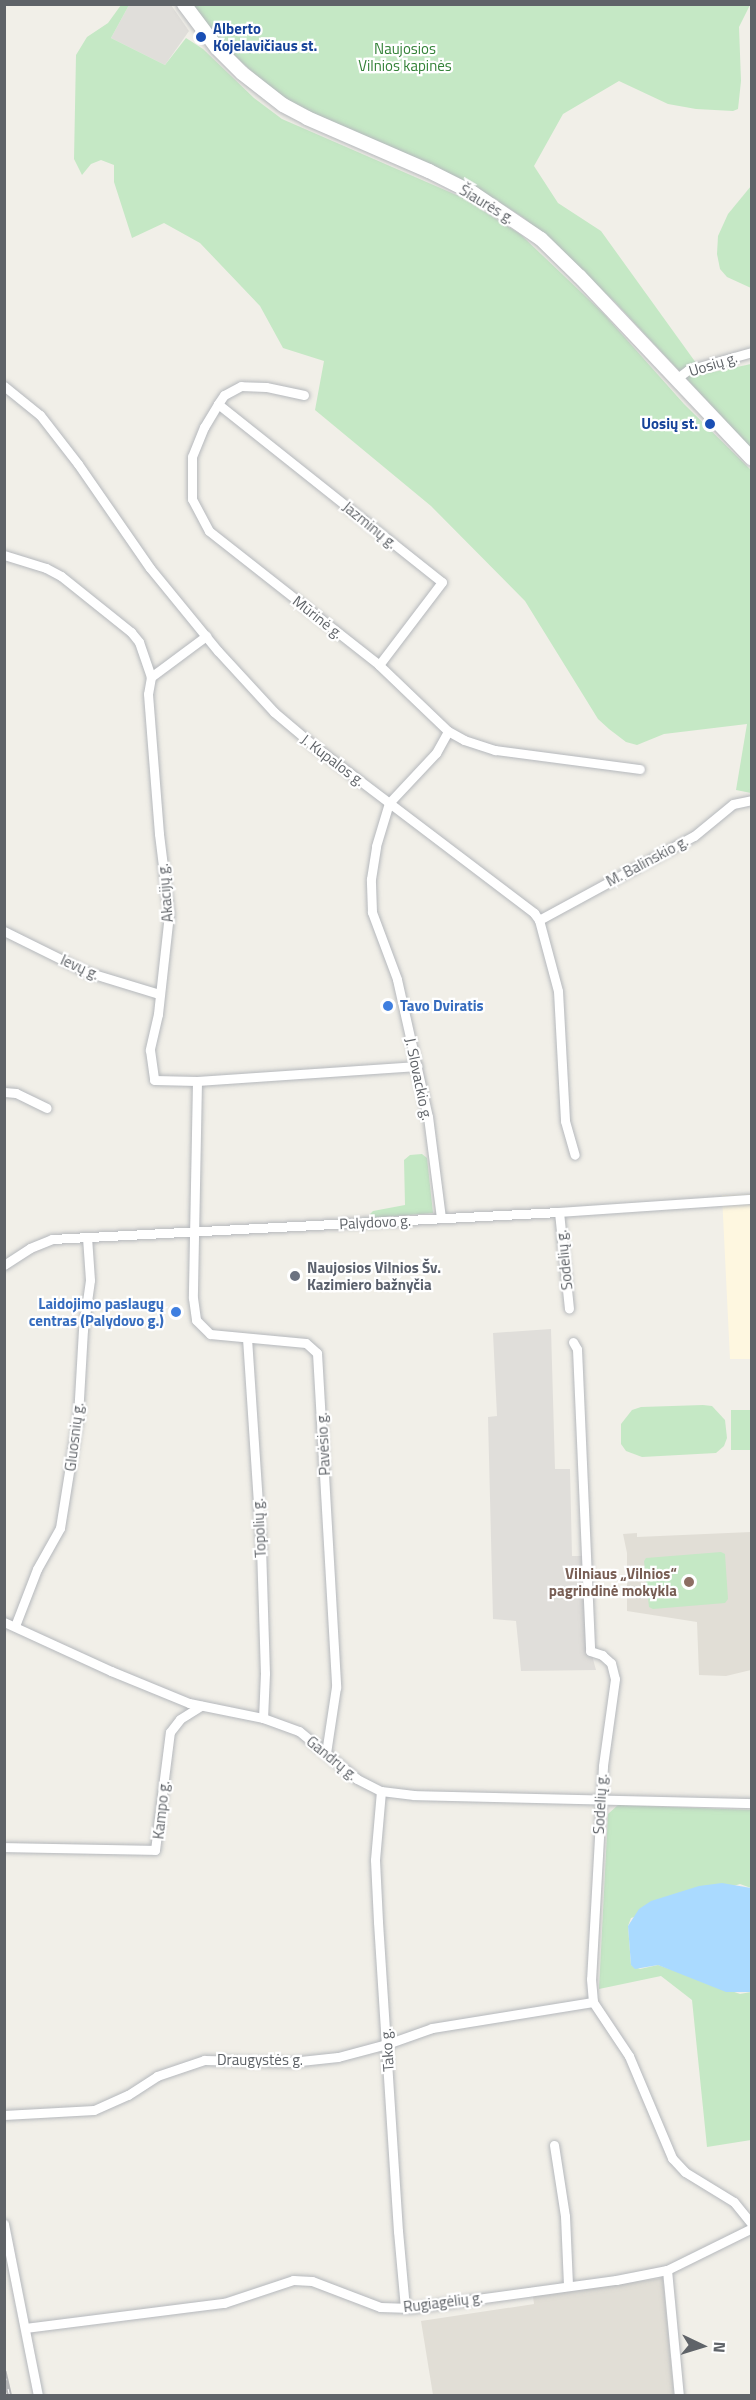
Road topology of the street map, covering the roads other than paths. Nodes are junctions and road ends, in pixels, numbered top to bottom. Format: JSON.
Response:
{"nodes":[{"id":1,"x":184,"y":4,"type":"edge"},
{"id":2,"x":752,"y":352,"type":"edge"},
{"id":3,"x":676,"y":378,"type":"junction"},
{"id":4,"x":4,"y":386,"type":"edge"},
{"id":5,"x":304,"y":394,"type":"dead end"},
{"id":6,"x":218,"y":404,"type":"junction"},
{"id":7,"x":752,"y":459,"type":"edge"},
{"id":8,"x":4,"y":555,"type":"edge"},
{"id":9,"x":206,"y":636,"type":"junction"},
{"id":10,"x":380,"y":665,"type":"junction"},
{"id":11,"x":151,"y":677,"type":"junction"},
{"id":12,"x":448,"y":731,"type":"junction"},
{"id":13,"x":640,"y":769,"type":"dead end"},
{"id":14,"x":752,"y":800,"type":"edge"},
{"id":15,"x":389,"y":803,"type":"junction"},
{"id":16,"x":539,"y":920,"type":"junction"},
{"id":17,"x":4,"y":931,"type":"edge"},
{"id":18,"x":159,"y":994,"type":"junction"},
{"id":19,"x":417,"y":1066,"type":"junction"},
{"id":20,"x":197,"y":1081,"type":"junction"},
{"id":21,"x":4,"y":1092,"type":"edge"},
{"id":22,"x":47,"y":1108,"type":"dead end"},
{"id":23,"x":575,"y":1155,"type":"dead end"},
{"id":24,"x":752,"y":1199,"type":"edge"},
{"id":25,"x":559,"y":1212,"type":"junction"},
{"id":26,"x":441,"y":1218,"type":"junction"},
{"id":27,"x":195,"y":1232,"type":"junction"},
{"id":28,"x":87,"y":1237,"type":"junction"},
{"id":29,"x":4,"y":1265,"type":"edge"},
{"id":30,"x":569,"y":1308,"type":"dead end"},
{"id":31,"x":247,"y":1338,"type":"junction"},
{"id":32,"x":573,"y":1342,"type":"dead end"},
{"id":33,"x":4,"y":1622,"type":"edge"},
{"id":34,"x":15,"y":1626,"type":"junction"},
{"id":35,"x":201,"y":1706,"type":"junction"},
{"id":36,"x":262,"y":1718,"type":"junction"},
{"id":37,"x":326,"y":1753,"type":"junction"},
{"id":38,"x":381,"y":1791,"type":"junction"},
{"id":39,"x":601,"y":1800,"type":"junction"},
{"id":40,"x":752,"y":1803,"type":"edge"},
{"id":41,"x":4,"y":1847,"type":"edge"},
{"id":42,"x":593,"y":2002,"type":"junction"},
{"id":43,"x":387,"y":2044,"type":"junction"},
{"id":44,"x":4,"y":2115,"type":"edge"},
{"id":45,"x":554,"y":2145,"type":"dead end"},
{"id":46,"x":4,"y":2224,"type":"edge"},
{"id":47,"x":752,"y":2226,"type":"edge"},
{"id":48,"x":667,"y":2270,"type":"junction"},
{"id":49,"x":563,"y":2286,"type":"junction"},
{"id":50,"x":405,"y":2308,"type":"junction"},
{"id":51,"x":25,"y":2328,"type":"junction"},
{"id":52,"x":38,"y":2396,"type":"edge"},
{"id":53,"x":679,"y":2396,"type":"edge"}],
"edges":[{"from":1,"to":3,"type":"main road","name":"Šiaurės g."},
{"from":2,"to":3,"type":"street","name":"Uosių g."},
{"from":3,"to":7,"type":"main road","name":"Šiaurės g."},
{"from":4,"to":9,"type":"street","name":"J. Kupalos g."},
{"from":5,"to":6,"type":"street","name":"Mūrinė g."},
{"from":6,"to":10,"type":"street","name":"Mūrinė g."},
{"from":6,"to":10,"type":"street","name":"Jazminų g."},
{"from":8,"to":11,"type":"street","name":"Akacijų g."},
{"from":9,"to":11,"type":"street"},
{"from":9,"to":15,"type":"street","name":"J. Kupalos g."},
{"from":10,"to":12,"type":"street","name":"Mūrinė g."},
{"from":11,"to":18,"type":"street","name":"Akacijų g."},
{"from":12,"to":13,"type":"street","name":"Mūrinė g."},
{"from":12,"to":15,"type":"street"},
{"from":14,"to":16,"type":"street","name":"M. Balinskio g."},
{"from":15,"to":16,"type":"street","name":"J. Kupalos g."},
{"from":15,"to":19,"type":"street","name":"J. Slovackio g."},
{"from":16,"to":23,"type":"street"},
{"from":17,"to":18,"type":"street","name":"Ievų g."},
{"from":18,"to":20,"type":"street","name":"Akacijų g."},
{"from":19,"to":20,"type":"street","name":"Akacijų g."},
{"from":19,"to":26,"type":"street","name":"J. Slovackio g."},
{"from":20,"to":27,"type":"street","name":"Pavėsio g."},
{"from":21,"to":22,"type":"street"},
{"from":24,"to":25,"type":"street","name":"Palydovo g."},
{"from":25,"to":26,"type":"street","name":"Palydovo g."},
{"from":25,"to":30,"type":"street","name":"Sodelių g."},
{"from":26,"to":27,"type":"street","name":"Palydovo g."},
{"from":27,"to":28,"type":"street","name":"Palydovo g."},
{"from":27,"to":31,"type":"street","name":"Pavėsio g."},
{"from":28,"to":29,"type":"street","name":"Palydovo g."},
{"from":28,"to":34,"type":"street","name":"Gluosnių g."},
{"from":31,"to":36,"type":"street","name":"Topolių g."},
{"from":31,"to":37,"type":"street","name":"Pavėsio g."},
{"from":32,"to":39,"type":"street","name":"Sodelių g."},
{"from":33,"to":34,"type":"street","name":"Gandrų g."},
{"from":34,"to":35,"type":"street","name":"Gandrų g."},
{"from":35,"to":36,"type":"street","name":"Gandrų g."},
{"from":35,"to":41,"type":"street","name":"Kampo g."},
{"from":36,"to":37,"type":"street","name":"Gandrų g."},
{"from":37,"to":38,"type":"street","name":"Gandrų g."},
{"from":38,"to":39,"type":"street","name":"Gandrų g."},
{"from":38,"to":43,"type":"street","name":"Tako g."},
{"from":39,"to":40,"type":"street","name":"Gandrų g."},
{"from":39,"to":42,"type":"street","name":"Sodelių g."},
{"from":42,"to":43,"type":"street","name":"Draugystės g."},
{"from":42,"to":47,"type":"street"},
{"from":43,"to":44,"type":"street","name":"Draugystės g."},
{"from":43,"to":50,"type":"street","name":"Tako g."},
{"from":45,"to":49,"type":"street"},
{"from":46,"to":51,"type":"street"},
{"from":47,"to":48,"type":"street","name":"Rugiagėlių g."},
{"from":48,"to":49,"type":"street","name":"Rugiagėlių g."},
{"from":48,"to":53,"type":"street"},
{"from":49,"to":50,"type":"street","name":"Rugiagėlių g."},
{"from":50,"to":51,"type":"street","name":"Rugiagėlių g."},
{"from":51,"to":52,"type":"street"}]}
